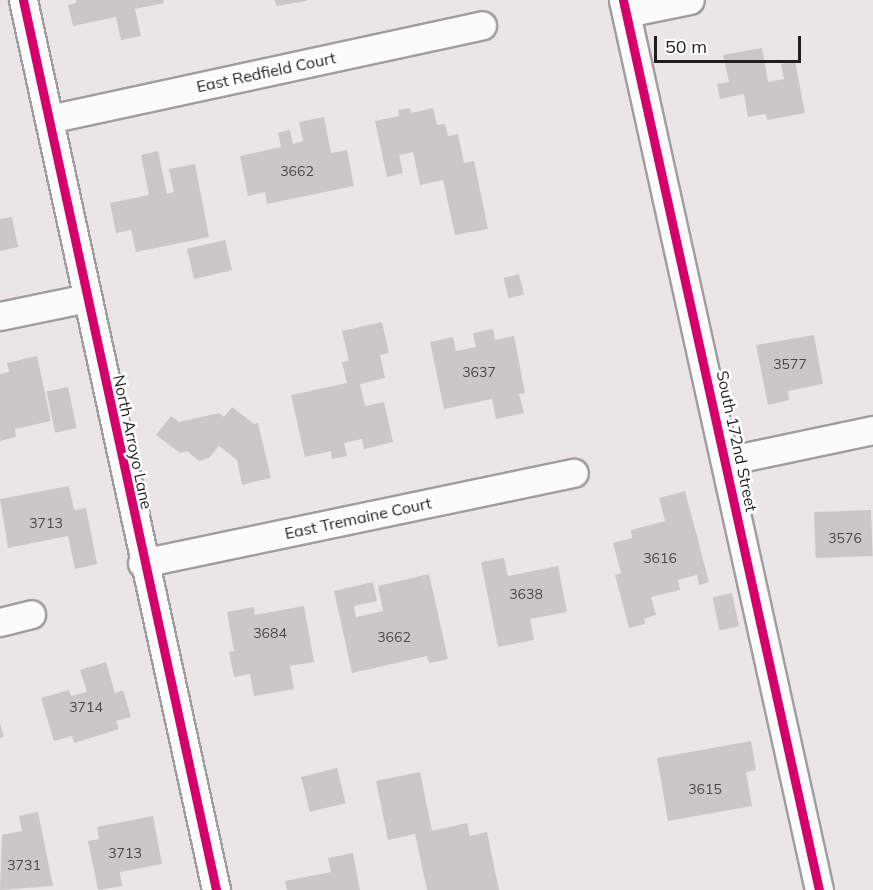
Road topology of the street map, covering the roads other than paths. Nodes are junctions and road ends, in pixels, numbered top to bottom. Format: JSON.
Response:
{"nodes":[{"id":1,"x":17,"y":0,"type":"edge"},
{"id":2,"x":23,"y":0,"type":"edge"},
{"id":3,"x":690,"y":0,"type":"edge"},
{"id":4,"x":0,"y":4,"type":"edge"},
{"id":5,"x":625,"y":6,"type":"edge"},
{"id":6,"x":482,"y":25,"type":"dead end"},
{"id":7,"x":49,"y":119,"type":"junction"},
{"id":8,"x":87,"y":298,"type":"junction"},
{"id":9,"x":0,"y":316,"type":"edge"},
{"id":10,"x":873,"y":430,"type":"edge"},
{"id":11,"x":726,"y":461,"type":"junction"},
{"id":12,"x":574,"y":473,"type":"dead end"},
{"id":13,"x":142,"y":563,"type":"junction"},
{"id":14,"x":31,"y":614,"type":"dead end"},
{"id":15,"x":0,"y":622,"type":"edge"},
{"id":16,"x":216,"y":890,"type":"edge"},
{"id":17,"x":819,"y":890,"type":"edge"}],
"edges":[{"from":1,"to":4,"type":"street"},
{"from":2,"to":7,"type":"street","name":"North Arroyo Lane"},
{"from":3,"to":5,"type":"street"},
{"from":5,"to":11,"type":"street","name":"South 172nd Street"},
{"from":6,"to":7,"type":"street","name":"East Redfield Court"},
{"from":7,"to":8,"type":"street","name":"North Arroyo Lane"},
{"from":8,"to":9,"type":"street"},
{"from":8,"to":13,"type":"street","name":"North Arroyo Lane"},
{"from":10,"to":11,"type":"street"},
{"from":11,"to":17,"type":"street","name":"South 172nd Street"},
{"from":12,"to":13,"type":"street","name":"East Tremaine Court"},
{"from":13,"to":16,"type":"street","name":"North Arroyo Lane"},
{"from":14,"to":15,"type":"street"}]}
